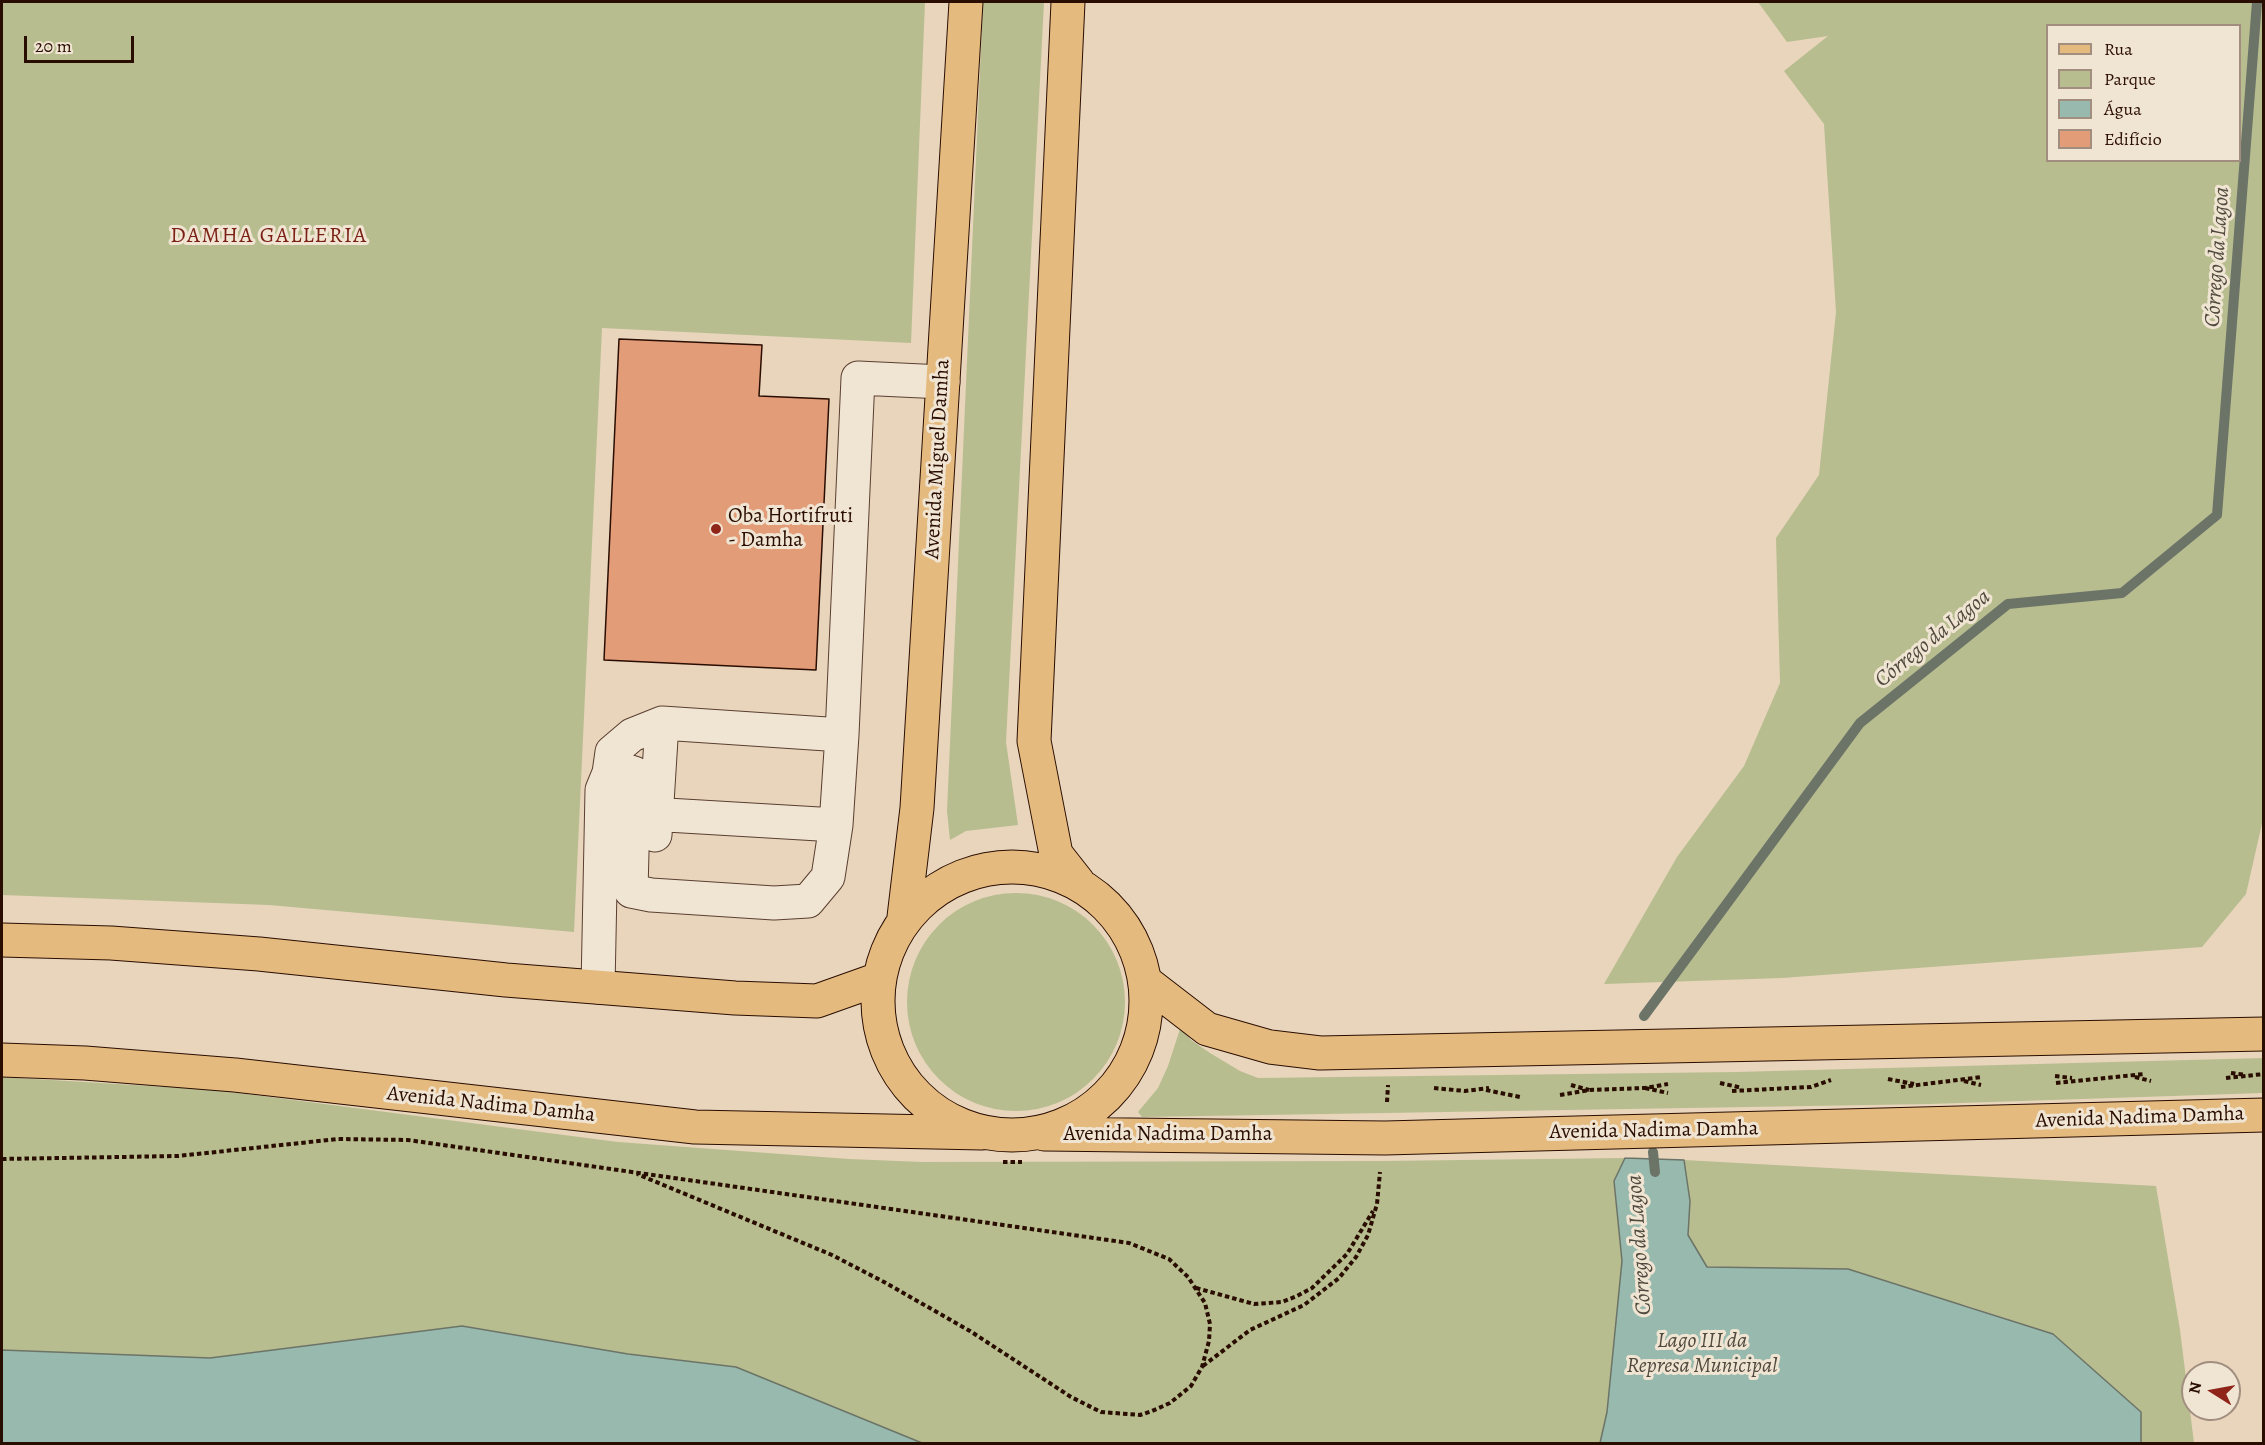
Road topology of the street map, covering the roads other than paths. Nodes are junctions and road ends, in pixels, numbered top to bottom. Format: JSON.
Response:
{"nodes":[{"id":1,"x":966,"y":2,"type":"edge"},
{"id":2,"x":1068,"y":2,"type":"edge"},
{"id":3,"x":943,"y":382,"type":"junction"},
{"id":4,"x":662,"y":723,"type":"junction"},
{"id":5,"x":842,"y":735,"type":"junction"},
{"id":6,"x":609,"y":772,"type":"junction"},
{"id":7,"x":645,"y":813,"type":"junction"},
{"id":8,"x":836,"y":825,"type":"junction"},
{"id":9,"x":1078,"y":882,"type":"junction"},
{"id":10,"x":904,"y":917,"type":"junction"},
{"id":11,"x":2,"y":940,"type":"edge"},
{"id":12,"x":876,"y":980,"type":"junction"},
{"id":13,"x":1146,"y":982,"type":"junction"},
{"id":14,"x":598,"y":987,"type":"junction"},
{"id":15,"x":2264,"y":1034,"type":"edge"},
{"id":16,"x":2,"y":1060,"type":"edge"},
{"id":17,"x":2264,"y":1115,"type":"edge"},
{"id":18,"x":982,"y":1133,"type":"junction"},
{"id":19,"x":1044,"y":1134,"type":"junction"}],
"edges":[{"from":1,"to":3,"type":"main road","name":"Avenida Miguel Damha"},
{"from":2,"to":9,"type":"main road"},
{"from":3,"to":5,"type":"lane"},
{"from":3,"to":10,"type":"main road","name":"Avenida Miguel Damha"},
{"from":4,"to":5,"type":"lane"},
{"from":4,"to":6,"type":"lane"},
{"from":4,"to":7,"type":"lane"},
{"from":5,"to":8,"type":"lane"},
{"from":6,"to":7,"type":"lane"},
{"from":6,"to":14,"type":"lane"},
{"from":7,"to":8,"type":"lane"},
{"from":7,"to":8,"type":"lane"},
{"from":9,"to":10,"type":"main road"},
{"from":9,"to":13,"type":"main road"},
{"from":10,"to":12,"type":"main road"},
{"from":11,"to":14,"type":"main road"},
{"from":12,"to":14,"type":"main road"},
{"from":12,"to":18,"type":"main road"},
{"from":13,"to":15,"type":"main road"},
{"from":13,"to":19,"type":"main road"},
{"from":16,"to":18,"type":"main road","name":"Avenida Nadima Damha"},
{"from":17,"to":19,"type":"main road","name":"Avenida Nadima Damha"},
{"from":18,"to":19,"type":"main road","name":"Avenida Nadima Damha"}]}
